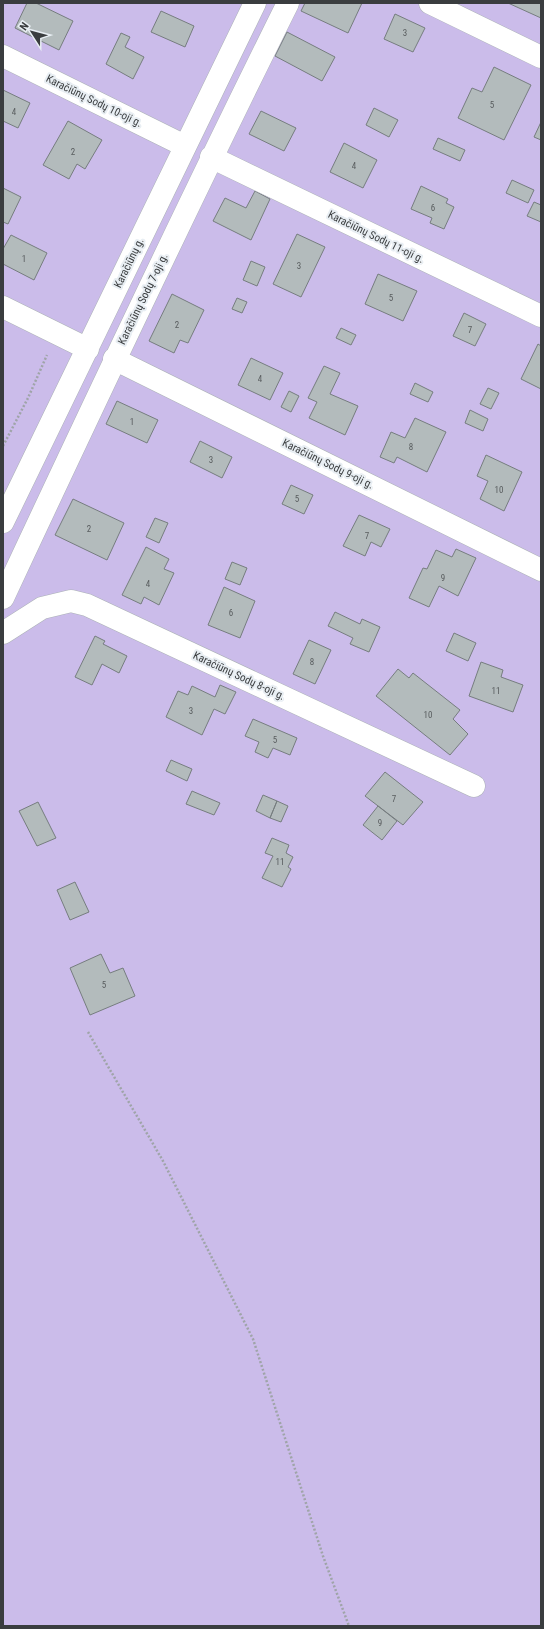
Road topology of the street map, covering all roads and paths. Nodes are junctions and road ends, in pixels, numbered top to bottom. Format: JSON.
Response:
{"nodes":[{"id":1,"x":255,"y":3,"type":"edge"},
{"id":2,"x":288,"y":3,"type":"edge"},
{"id":3,"x":430,"y":3,"type":"edge"},
{"id":4,"x":3,"y":56,"type":"edge"},
{"id":5,"x":541,"y":57,"type":"edge"},
{"id":6,"x":185,"y":146,"type":"junction"},
{"id":7,"x":211,"y":157,"type":"junction"},
{"id":8,"x":3,"y":307,"type":"edge"},
{"id":9,"x":541,"y":316,"type":"edge"},
{"id":10,"x":57,"y":334,"type":"junction"},
{"id":11,"x":88,"y":348,"type":"junction"},
{"id":12,"x":114,"y":359,"type":"junction"},
{"id":13,"x":3,"y":446,"type":"edge"},
{"id":14,"x":3,"y":522,"type":"edge"},
{"id":15,"x":541,"y":570,"type":"edge"},
{"id":16,"x":3,"y":598,"type":"edge"},
{"id":17,"x":3,"y":633,"type":"edge"},
{"id":18,"x":474,"y":786,"type":"dead end"},
{"id":19,"x":88,"y":1032,"type":"dead end"},
{"id":20,"x":349,"y":1626,"type":"edge"}],
"edges":[{"from":1,"to":6,"type":"street","name":"Karačiūnų g."},
{"from":2,"to":7,"type":"street","name":"Karačiūnų Sodų 7-oji g."},
{"from":3,"to":5,"type":"street"},
{"from":4,"to":6,"type":"street","name":"Karačiūnų Sodų 10-oji g."},
{"from":6,"to":11,"type":"street","name":"Karačiūnų g."},
{"from":7,"to":9,"type":"street","name":"Karačiūnų Sodų 11-oji g."},
{"from":7,"to":12,"type":"street","name":"Karačiūnų Sodų 7-oji g."},
{"from":8,"to":10,"type":"street"},
{"from":10,"to":11,"type":"street"},
{"from":10,"to":13,"type":"path"},
{"from":11,"to":14,"type":"street","name":"Karačiūnų g."},
{"from":12,"to":15,"type":"street","name":"Karačiūnų Sodų 9-oji g."},
{"from":12,"to":16,"type":"street","name":"Karačiūnų Sodų 7-oji g."},
{"from":17,"to":18,"type":"street","name":"Karačiūnų Sodų 8-oji g."},
{"from":19,"to":20,"type":"path"}]}
